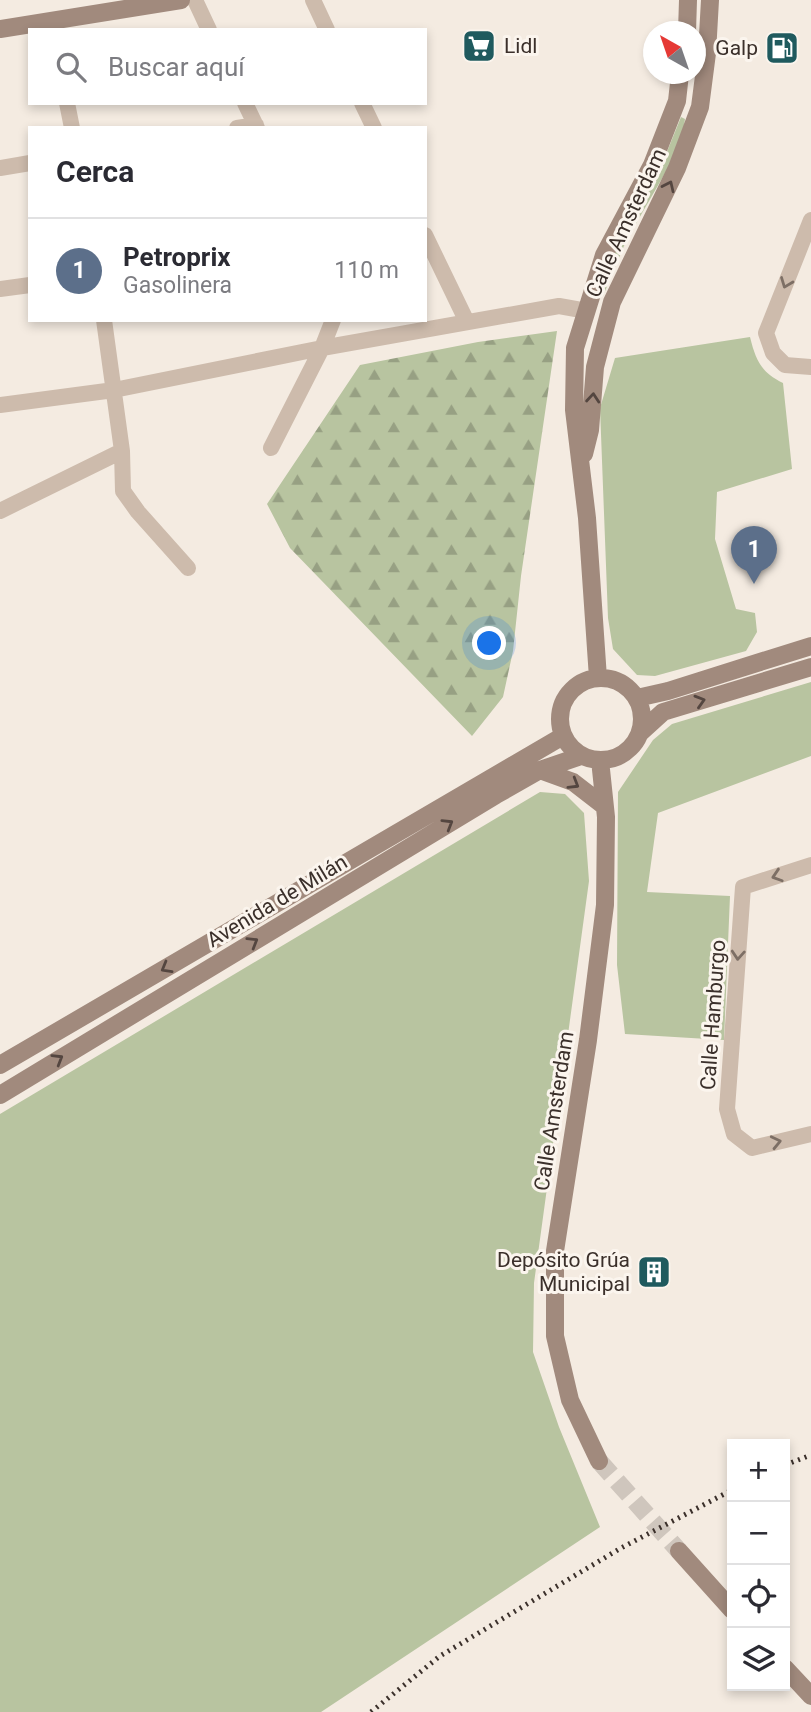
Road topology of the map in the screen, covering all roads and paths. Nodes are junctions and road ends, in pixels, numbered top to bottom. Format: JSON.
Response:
{"nodes":[{"id":1,"x":181,"y":0,"type":"edge"},
{"id":2,"x":195,"y":0,"type":"edge"},
{"id":3,"x":313,"y":0,"type":"edge"},
{"id":4,"x":688,"y":0,"type":"edge"},
{"id":5,"x":710,"y":0,"type":"edge"},
{"id":6,"x":687,"y":21,"type":"edge"},
{"id":7,"x":52,"y":25,"type":"edge"},
{"id":8,"x":208,"y":28,"type":"edge"},
{"id":9,"x":326,"y":28,"type":"edge"},
{"id":10,"x":0,"y":29,"type":"edge"},
{"id":11,"x":680,"y":84,"type":"edge"},
{"id":12,"x":67,"y":105,"type":"edge"},
{"id":13,"x":246,"y":105,"type":"edge"},
{"id":14,"x":363,"y":105,"type":"edge"},
{"id":15,"x":72,"y":126,"type":"edge"},
{"id":16,"x":257,"y":126,"type":"edge"},
{"id":17,"x":373,"y":126,"type":"edge"},
{"id":18,"x":28,"y":163,"type":"edge"},
{"id":19,"x":0,"y":168,"type":"edge"},
{"id":20,"x":811,"y":219,"type":"edge"},
{"id":21,"x":427,"y":239,"type":"edge"},
{"id":22,"x":28,"y":285,"type":"edge"},
{"id":23,"x":0,"y":289,"type":"edge"},
{"id":24,"x":587,"y":312,"type":"junction"},
{"id":25,"x":103,"y":322,"type":"edge"},
{"id":26,"x":332,"y":322,"type":"edge"},
{"id":27,"x":467,"y":322,"type":"junction"},
{"id":28,"x":322,"y":348,"type":"junction"},
{"id":29,"x":811,"y":367,"type":"edge"},
{"id":30,"x":114,"y":390,"type":"junction"},
{"id":31,"x":0,"y":405,"type":"edge"},
{"id":32,"x":271,"y":448,"type":"dead end"},
{"id":33,"x":122,"y":451,"type":"junction"},
{"id":34,"x":581,"y":465,"type":"junction"},
{"id":35,"x":0,"y":511,"type":"edge"},
{"id":36,"x":188,"y":568,"type":"dead end"},
{"id":37,"x":811,"y":646,"type":"edge"},
{"id":38,"x":811,"y":667,"type":"edge"},
{"id":39,"x":598,"y":678,"type":"junction"},
{"id":40,"x":637,"y":698,"type":"junction"},
{"id":41,"x":641,"y":732,"type":"junction"},
{"id":42,"x":563,"y":736,"type":"junction"},
{"id":43,"x":582,"y":756,"type":"junction"},
{"id":44,"x":600,"y":760,"type":"junction"},
{"id":45,"x":540,"y":770,"type":"junction"},
{"id":46,"x":604,"y":806,"type":"junction"},
{"id":47,"x":811,"y":865,"type":"edge"},
{"id":48,"x":0,"y":1065,"type":"edge"},
{"id":49,"x":0,"y":1095,"type":"edge"},
{"id":50,"x":811,"y":1134,"type":"edge"},
{"id":51,"x":599,"y":1461,"type":"tunnel mouth"},
{"id":52,"x":679,"y":1551,"type":"tunnel mouth"},
{"id":53,"x":727,"y":1604,"type":"edge"},
{"id":54,"x":790,"y":1673,"type":"edge"},
{"id":55,"x":811,"y":1696,"type":"edge"}],
"edges":[{"from":1,"to":7,"type":"street"},
{"from":2,"to":8,"type":"street"},
{"from":3,"to":9,"type":"street"},
{"from":4,"to":6,"type":"street"},
{"from":34,"to":5,"type":"street","name":"Calle Amsterdam","one_way":true},
{"from":7,"to":10,"type":"street"},
{"from":11,"to":24,"type":"street","name":"Calle Amsterdam"},
{"from":12,"to":15,"type":"street"},
{"from":13,"to":16,"type":"street"},
{"from":14,"to":17,"type":"street"},
{"from":18,"to":19,"type":"street"},
{"from":20,"to":29,"type":"street","one_way":true},
{"from":21,"to":27,"type":"street"},
{"from":22,"to":23,"type":"street"},
{"from":24,"to":27,"type":"street"},
{"from":24,"to":34,"type":"street","name":"Calle Amsterdam"},
{"from":25,"to":30,"type":"street"},
{"from":26,"to":28,"type":"street"},
{"from":27,"to":28,"type":"street"},
{"from":28,"to":30,"type":"street"},
{"from":28,"to":32,"type":"street"},
{"from":30,"to":31,"type":"street"},
{"from":30,"to":33,"type":"street"},
{"from":33,"to":35,"type":"street"},
{"from":33,"to":36,"type":"street"},
{"from":34,"to":39,"type":"street","name":"Calle Amsterdam"},
{"from":37,"to":40,"type":"street"},
{"from":41,"to":38,"type":"street","one_way":true},
{"from":39,"to":40,"type":"street"},
{"from":39,"to":42,"type":"street"},
{"from":40,"to":41,"type":"street"},
{"from":41,"to":44,"type":"street"},
{"from":42,"to":43,"type":"street"},
{"from":42,"to":48,"type":"street","name":"Avenida de Milán","one_way":true},
{"from":43,"to":44,"type":"street"},
{"from":43,"to":45,"type":"street","name":"Avenida de Milán"},
{"from":44,"to":46,"type":"street","name":"Calle Amsterdam"},
{"from":45,"to":46,"type":"street","one_way":true},
{"from":49,"to":45,"type":"street","name":"Avenida de Milán","one_way":true},
{"from":46,"to":51,"type":"street","name":"Calle Amsterdam"},
{"from":47,"to":50,"type":"street","name":"Calle Hamburgo","one_way":true},
{"from":52,"to":53,"type":"street"},
{"from":54,"to":55,"type":"street"}]}
